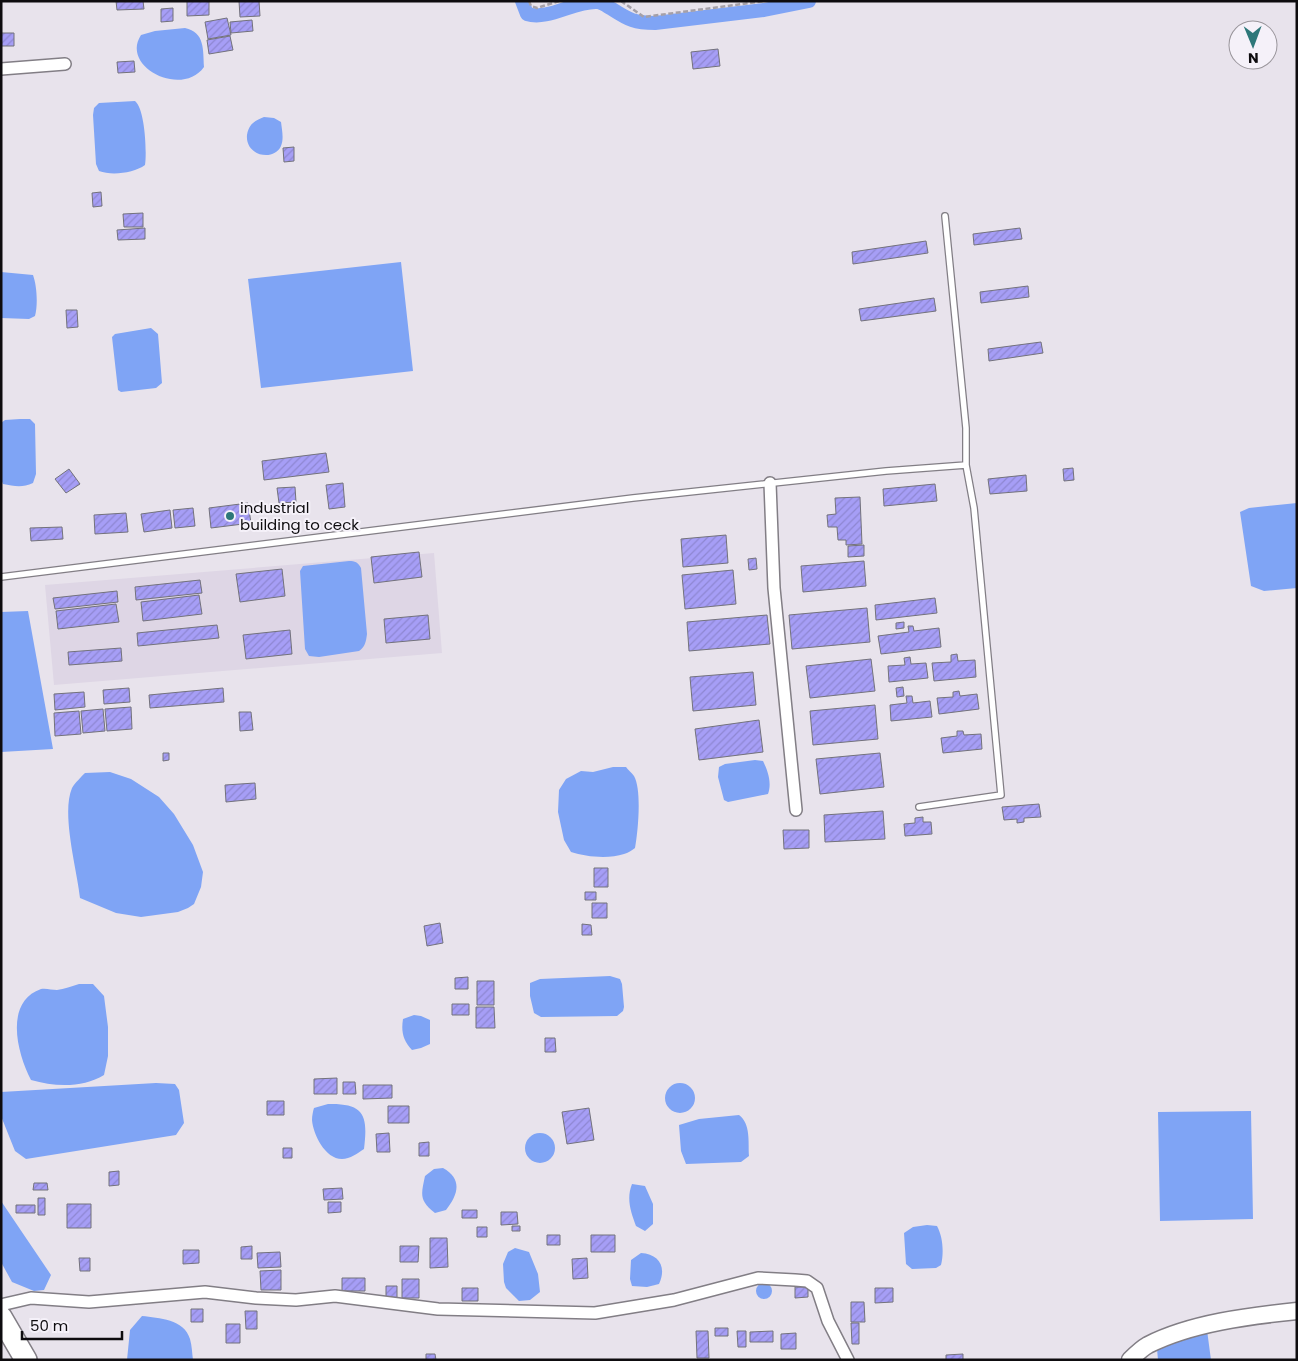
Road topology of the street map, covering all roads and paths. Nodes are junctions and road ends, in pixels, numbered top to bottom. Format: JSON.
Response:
{"nodes":[{"id":1,"x":530,"y":1,"type":"edge"},
{"id":2,"x":559,"y":1,"type":"edge"},
{"id":3,"x":621,"y":1,"type":"edge"},
{"id":4,"x":765,"y":1,"type":"edge"},
{"id":5,"x":65,"y":64,"type":"dead end"},
{"id":6,"x":1,"y":68,"type":"edge"},
{"id":7,"x":945,"y":216,"type":"dead end"},
{"id":8,"x":966,"y":465,"type":"junction"},
{"id":9,"x":770,"y":483,"type":"junction"},
{"id":10,"x":1,"y":577,"type":"edge"},
{"id":11,"x":919,"y":807,"type":"dead end"},
{"id":12,"x":796,"y":810,"type":"dead end"},
{"id":13,"x":1,"y":1305,"type":"edge"},
{"id":14,"x":1297,"y":1311,"type":"edge"},
{"id":15,"x":1,"y":1317,"type":"edge"},
{"id":16,"x":26,"y":1360,"type":"edge"},
{"id":17,"x":848,"y":1360,"type":"edge"},
{"id":18,"x":1130,"y":1360,"type":"edge"}],
"edges":[{"from":1,"to":2,"type":"path"},
{"from":3,"to":4,"type":"path"},
{"from":5,"to":6,"type":"street"},
{"from":7,"to":8,"type":"lane"},
{"from":8,"to":9,"type":"lane"},
{"from":8,"to":11,"type":"lane"},
{"from":9,"to":10,"type":"lane"},
{"from":9,"to":12,"type":"street"},
{"from":13,"to":17,"type":"street"},
{"from":14,"to":18,"type":"street"},
{"from":15,"to":16,"type":"highway"}]}
